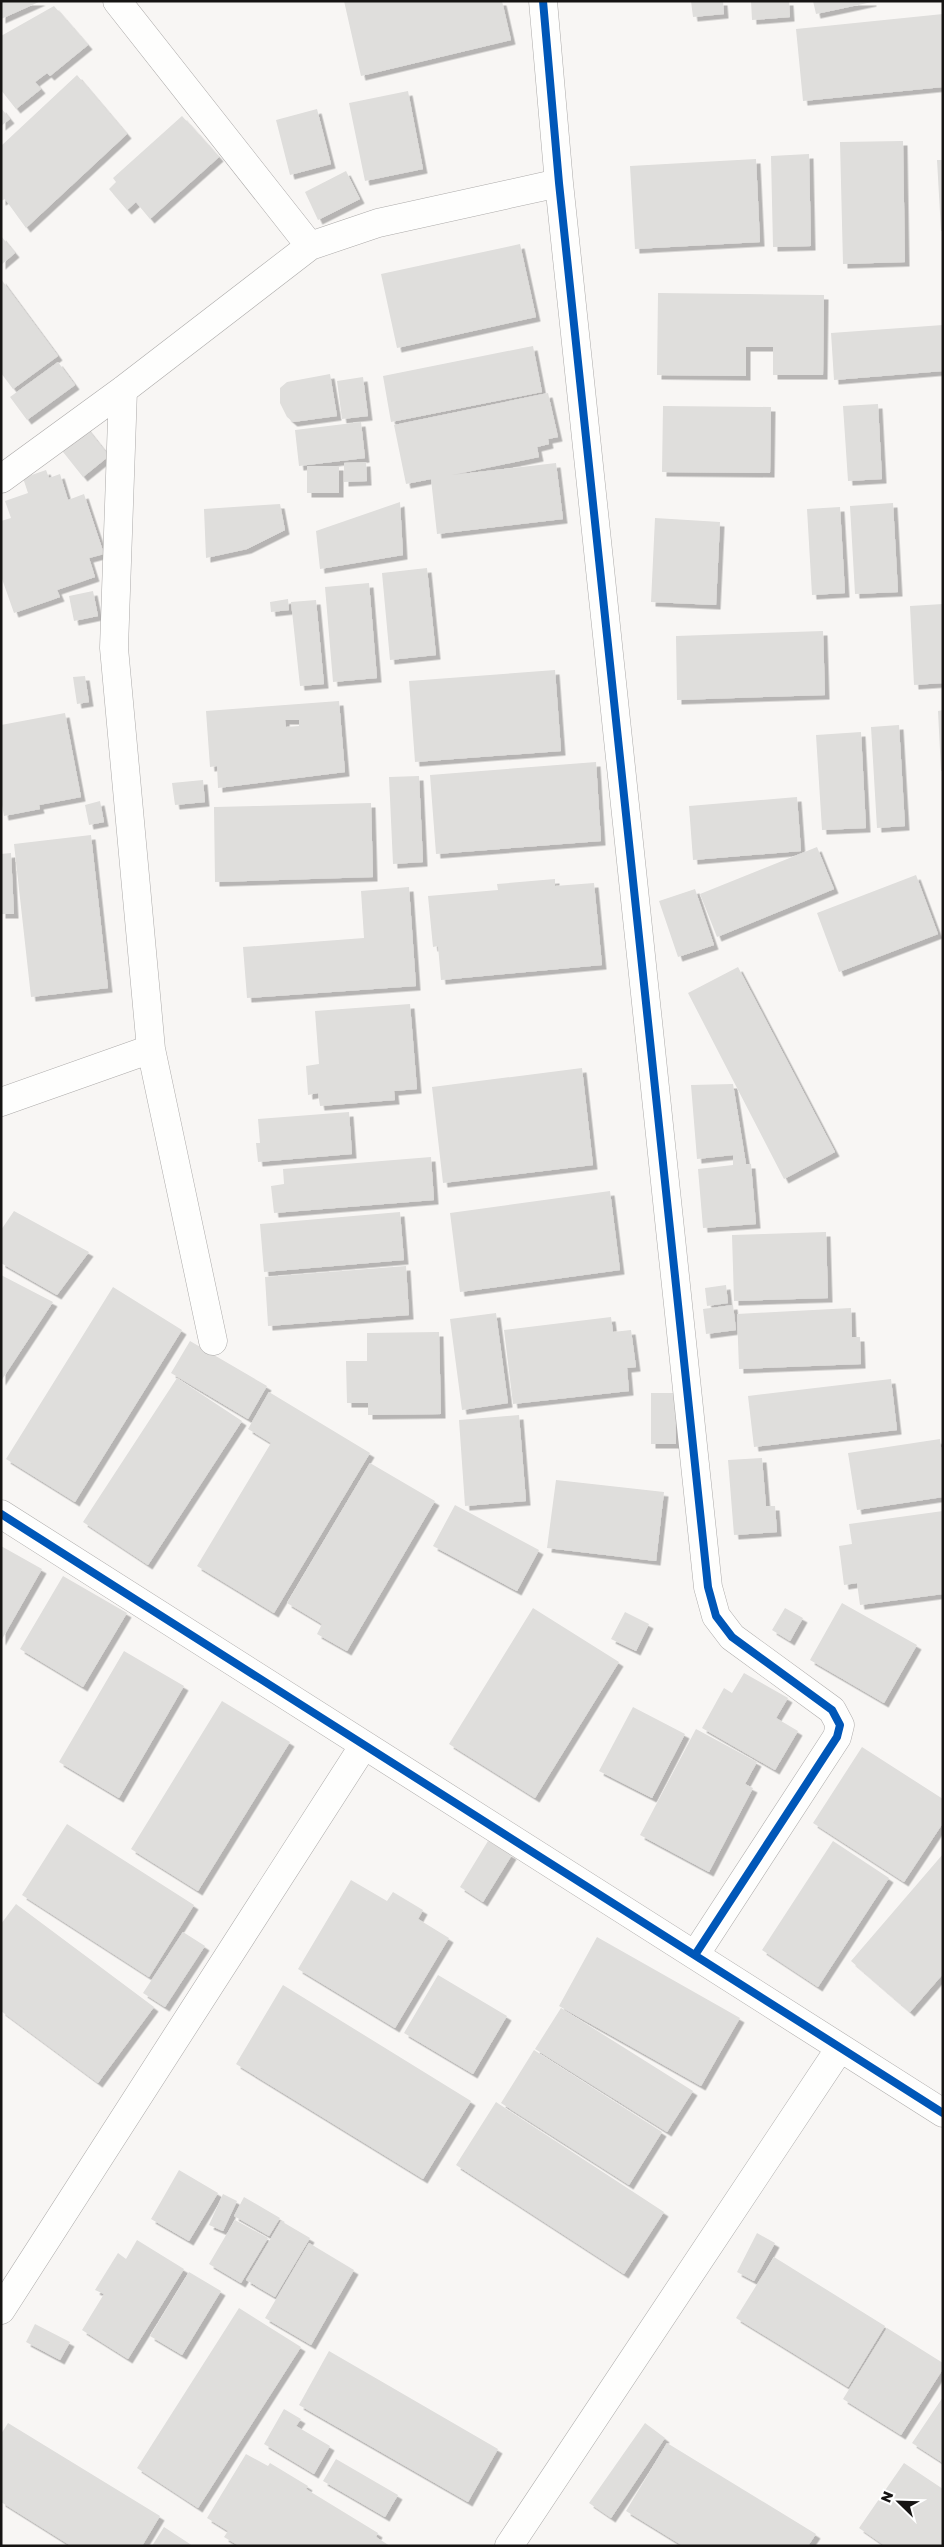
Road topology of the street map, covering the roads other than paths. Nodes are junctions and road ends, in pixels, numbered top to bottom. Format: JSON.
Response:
{"nodes":[{"id":1,"x":117,"y":1,"type":"edge"},
{"id":2,"x":542,"y":1,"type":"edge"},
{"id":3,"x":559,"y":183,"type":"junction"},
{"id":4,"x":310,"y":246,"type":"junction"},
{"id":5,"x":123,"y":390,"type":"junction"},
{"id":6,"x":1,"y":479,"type":"edge"},
{"id":7,"x":151,"y":1049,"type":"junction"},
{"id":8,"x":1,"y":1102,"type":"edge"},
{"id":9,"x":213,"y":1341,"type":"dead end"},
{"id":10,"x":1,"y":1514,"type":"edge"},
{"id":11,"x":364,"y":1745,"type":"junction"},
{"id":12,"x":695,"y":1956,"type":"junction"},
{"id":13,"x":840,"y":2048,"type":"junction"},
{"id":14,"x":943,"y":2113,"type":"edge"},
{"id":15,"x":1,"y":2310,"type":"edge"},
{"id":16,"x":509,"y":2546,"type":"edge"}],
"edges":[{"from":1,"to":4,"type":"street"},
{"from":2,"to":3,"type":"street"},
{"from":3,"to":4,"type":"street"},
{"from":3,"to":12,"type":"street"},
{"from":4,"to":5,"type":"street"},
{"from":5,"to":6,"type":"street"},
{"from":5,"to":7,"type":"street"},
{"from":7,"to":8,"type":"street"},
{"from":7,"to":9,"type":"street"},
{"from":10,"to":11,"type":"street"},
{"from":11,"to":12,"type":"street"},
{"from":11,"to":15,"type":"street"},
{"from":12,"to":13,"type":"street"},
{"from":13,"to":14,"type":"street"},
{"from":13,"to":16,"type":"street"}]}
